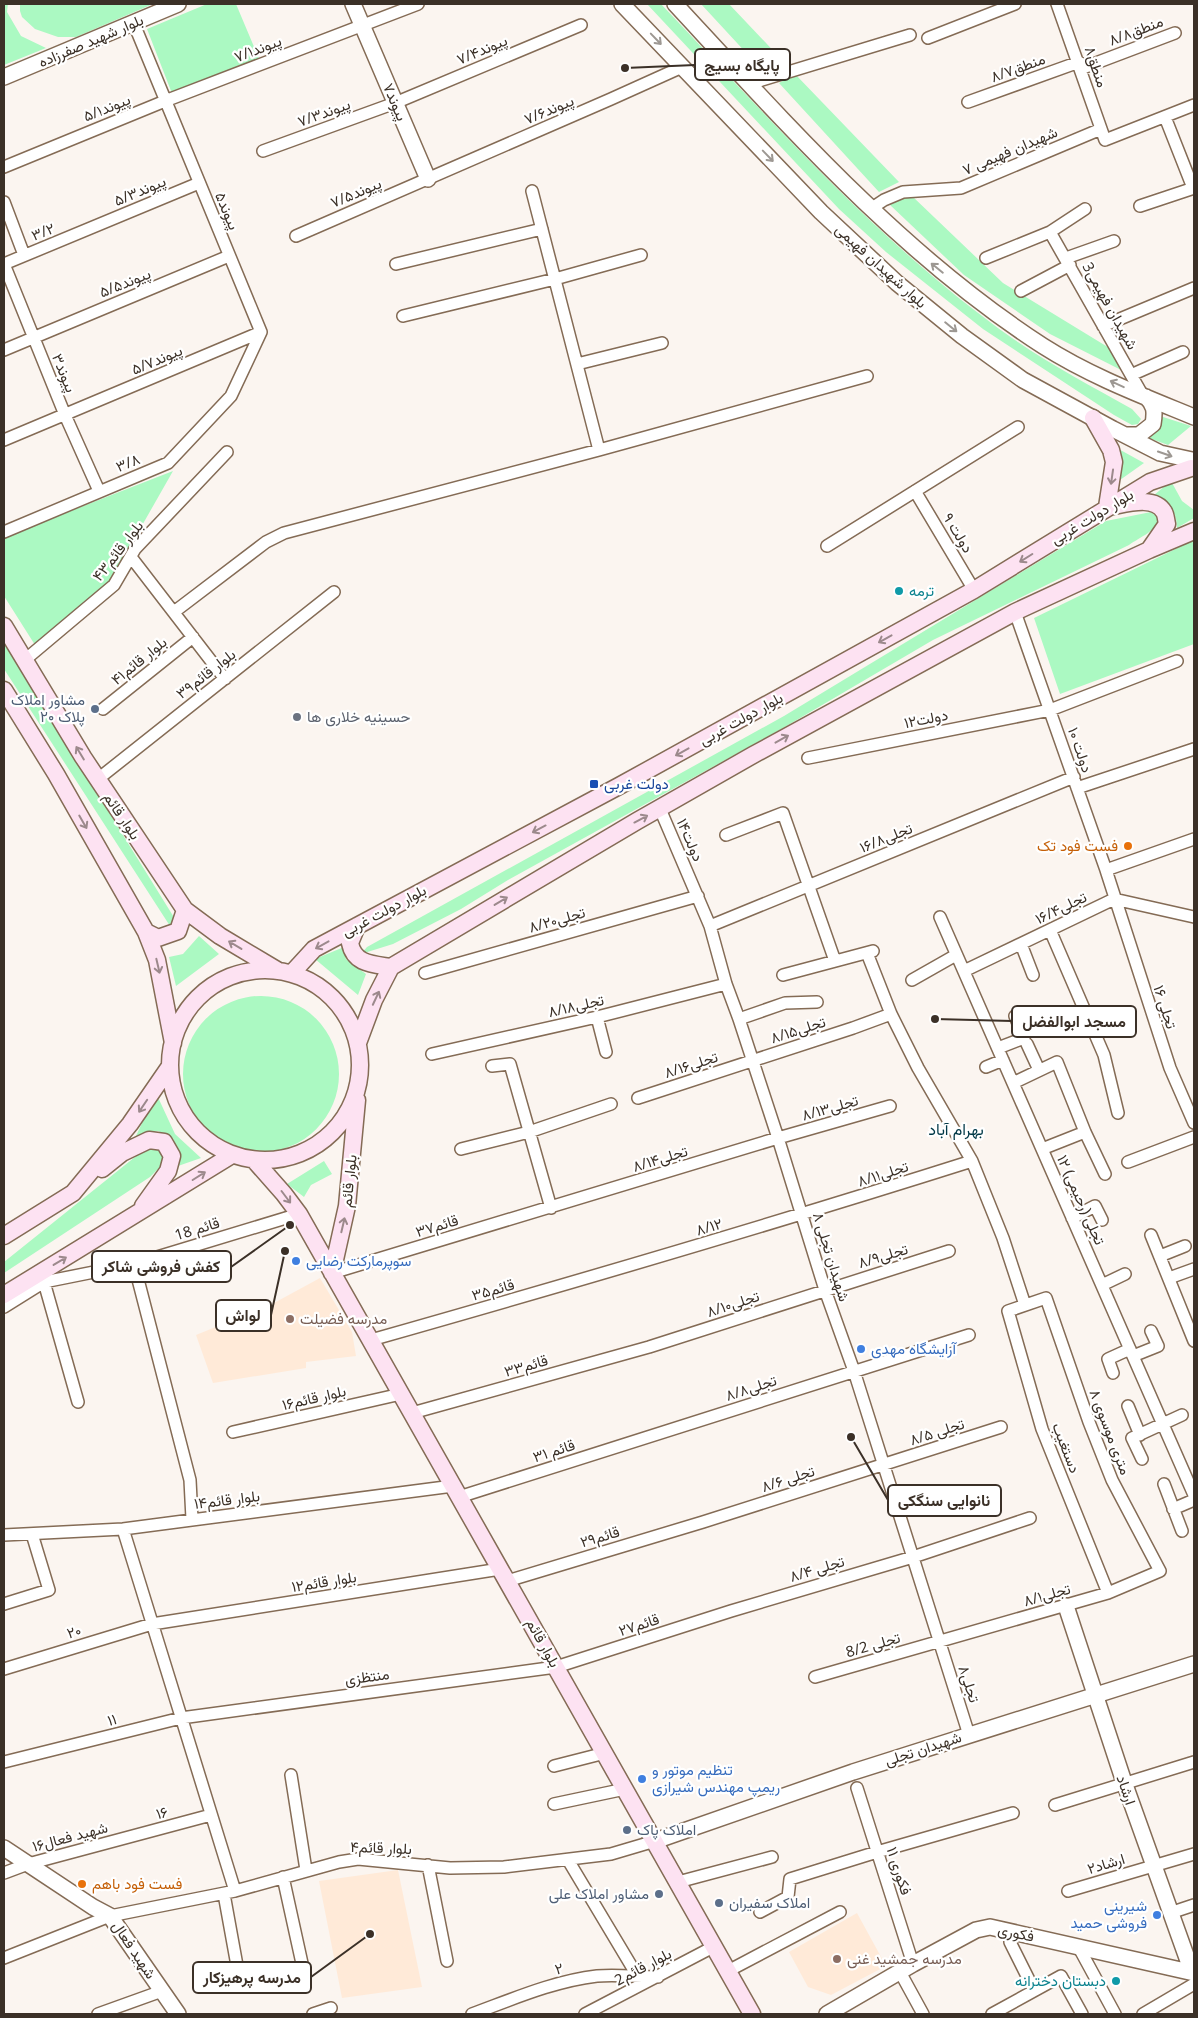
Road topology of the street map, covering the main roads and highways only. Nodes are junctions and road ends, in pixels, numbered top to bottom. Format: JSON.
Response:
{"nodes":[{"id":1,"x":1093,"y":418,"type":"road end"},
{"id":2,"x":1193,"y":464,"type":"edge"},
{"id":3,"x":1107,"y":507,"type":"junction"},
{"id":4,"x":1194,"y":531,"type":"edge"},
{"id":5,"x":1149,"y":550,"type":"junction"},
{"id":6,"x":4,"y":626,"type":"edge"},
{"id":7,"x":4,"y":690,"type":"edge"},
{"id":8,"x":185,"y":910,"type":"junction"},
{"id":9,"x":357,"y":926,"type":"junction"},
{"id":10,"x":146,"y":932,"type":"junction"},
{"id":11,"x":391,"y":967,"type":"junction"},
{"id":12,"x":284,"y":971,"type":"junction"},
{"id":13,"x":173,"y":1043,"type":"junction"},
{"id":14,"x":358,"y":1043,"type":"junction"},
{"id":15,"x":170,"y":1066,"type":"junction"},
{"id":16,"x":358,"y":1087,"type":"junction"},
{"id":17,"x":232,"y":1155,"type":"junction"},
{"id":18,"x":254,"y":1160,"type":"junction"},
{"id":19,"x":73,"y":1193,"type":"junction"},
{"id":20,"x":137,"y":1214,"type":"junction"},
{"id":21,"x":4,"y":1236,"type":"edge"},
{"id":22,"x":332,"y":1273,"type":"junction"},
{"id":23,"x":4,"y":1295,"type":"edge"},
{"id":24,"x":748,"y":2008,"type":"edge"},
{"id":25,"x":766,"y":2014,"type":"edge"}],
"edges":[{"from":1,"to":3,"type":"main road","one_way":true},
{"from":2,"to":3,"type":"main road","name":"بلوار دولت غربی"},
{"from":3,"to":5,"type":"main road"},
{"from":3,"to":9,"type":"main road","name":"بلوار دولت غربی","one_way":true},
{"from":4,"to":5,"type":"main road"},
{"from":11,"to":5,"type":"main road","one_way":true},
{"from":8,"to":6,"type":"main road","name":"بلوار قائم","one_way":true},
{"from":7,"to":10,"type":"main road","one_way":true},
{"from":8,"to":10,"type":"main road"},
{"from":12,"to":8,"type":"main road","name":"بلوار قائم","one_way":true},
{"from":9,"to":11,"type":"main road"},
{"from":9,"to":12,"type":"main road","name":"بلوار دولت غربی","one_way":true},
{"from":10,"to":13,"type":"main road","one_way":true},
{"from":14,"to":11,"type":"main road","one_way":true},
{"from":12,"to":13,"type":"main road"},
{"from":12,"to":14,"type":"main road","name":"بلوار قائم"},
{"from":13,"to":15,"type":"main road"},
{"from":14,"to":16,"type":"main road","name":"بلوار قائم"},
{"from":15,"to":17,"type":"main road"},
{"from":15,"to":19,"type":"main road","one_way":true},
{"from":16,"to":18,"type":"main road"},
{"from":22,"to":16,"type":"main road","name":"بلوار قائم","one_way":true},
{"from":17,"to":18,"type":"main road"},
{"from":20,"to":17,"type":"main road","one_way":true},
{"from":18,"to":22,"type":"main road","name":"بلوار قائم","one_way":true},
{"from":19,"to":20,"type":"main road"},
{"from":19,"to":21,"type":"main road"},
{"from":23,"to":20,"type":"main road","one_way":true},
{"from":22,"to":24,"type":"main road","name":"بلوار قائم"},
{"from":24,"to":25,"type":"main road"}]}
